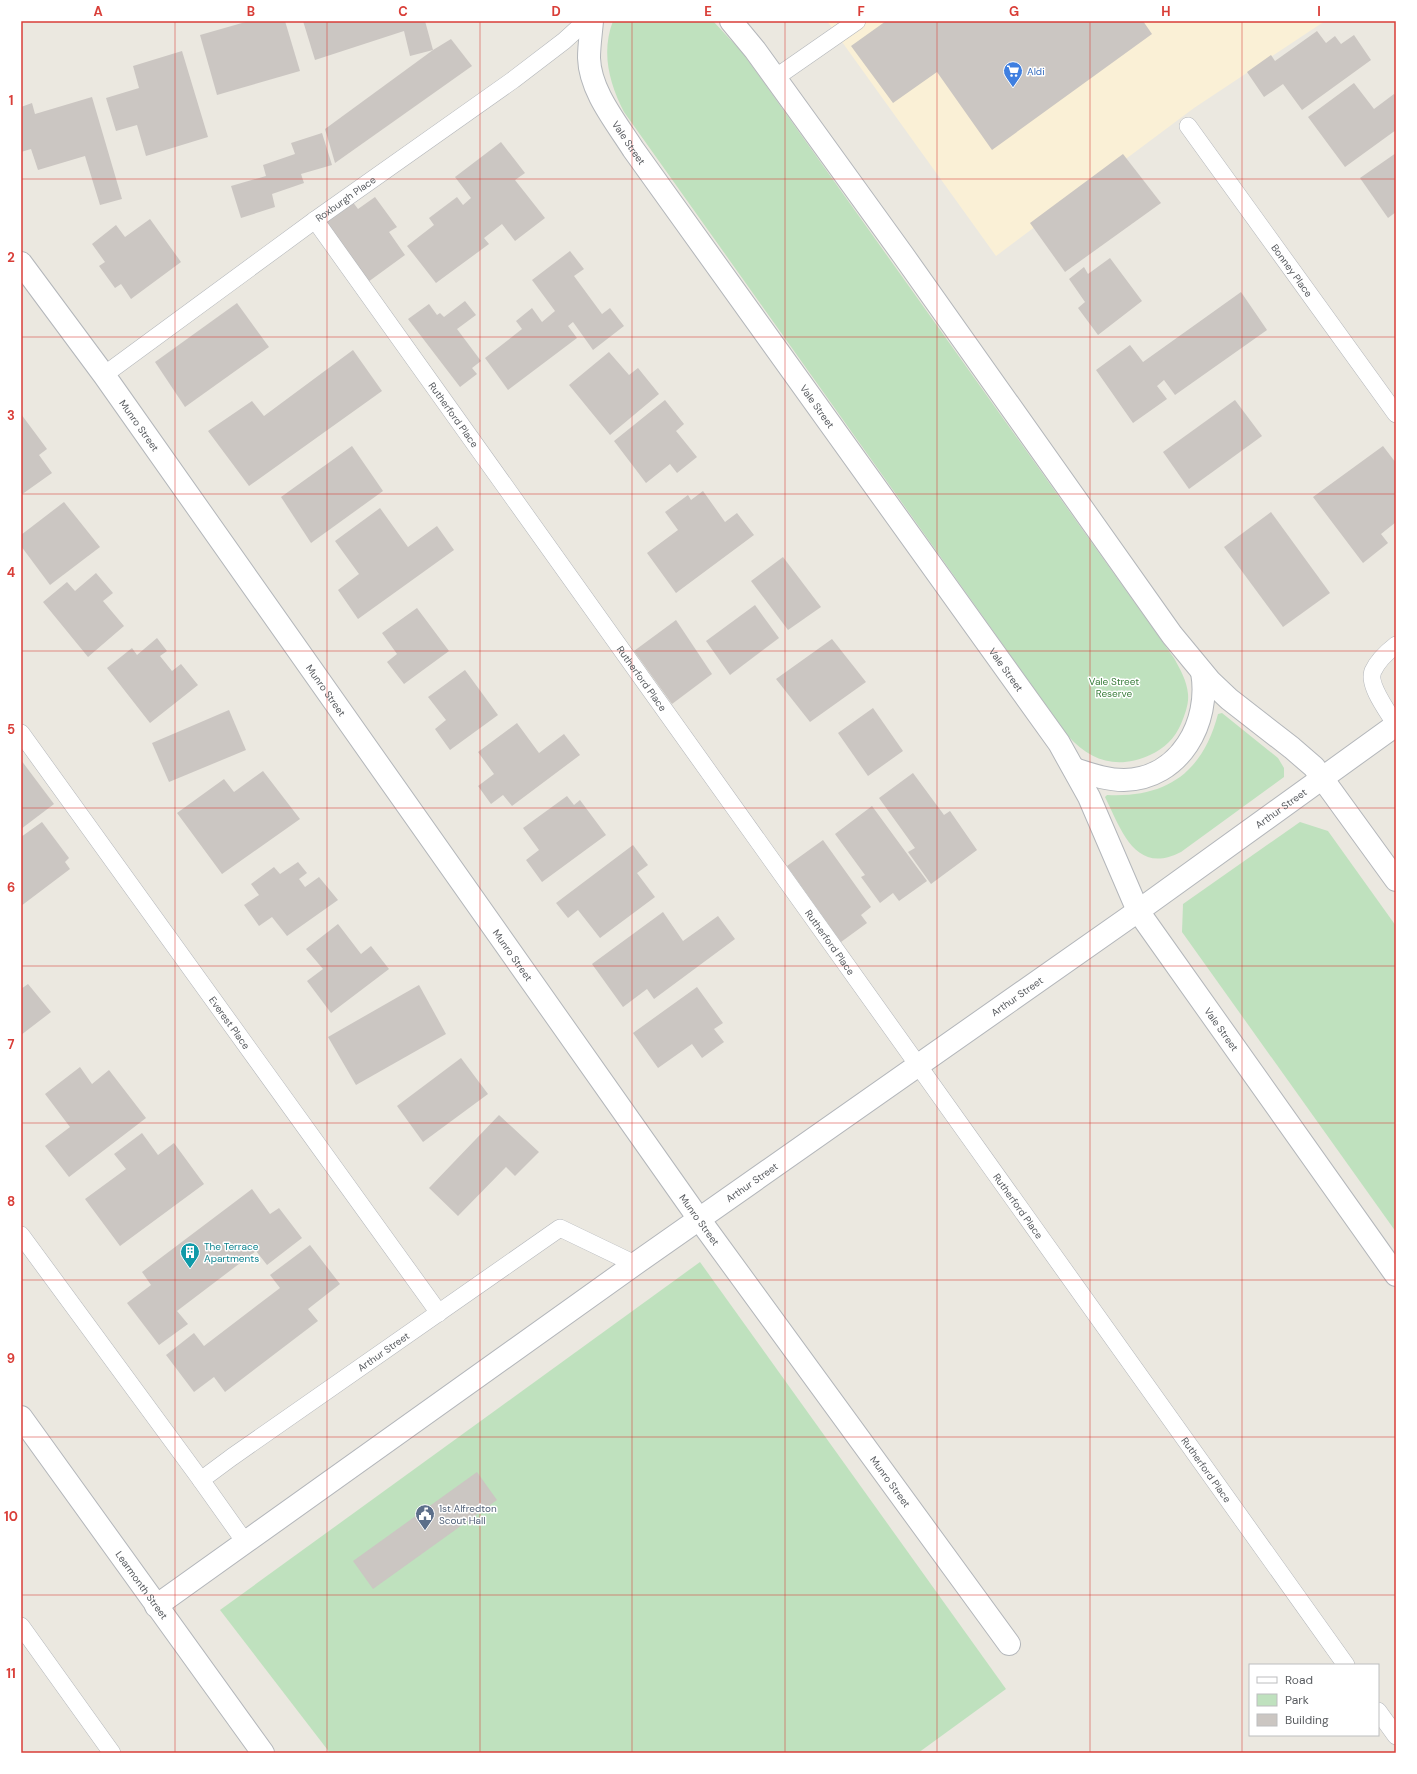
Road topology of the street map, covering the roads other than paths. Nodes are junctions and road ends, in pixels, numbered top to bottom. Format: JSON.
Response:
{"nodes":[{"id":1,"x":731,"y":21,"type":"edge"},
{"id":2,"x":858,"y":21,"type":"edge"},
{"id":3,"x":592,"y":24,"type":"edge"},
{"id":4,"x":775,"y":78,"type":"junction"},
{"id":5,"x":1188,"y":126,"type":"dead end"},
{"id":6,"x":315,"y":220,"type":"junction"},
{"id":7,"x":21,"y":263,"type":"edge"},
{"id":8,"x":104,"y":375,"type":"junction"},
{"id":9,"x":1396,"y":414,"type":"edge"},
{"id":10,"x":1396,"y":645,"type":"edge"},
{"id":11,"x":1202,"y":672,"type":"junction"},
{"id":12,"x":1396,"y":725,"type":"edge"},
{"id":13,"x":21,"y":733,"type":"edge"},
{"id":14,"x":1074,"y":769,"type":"junction"},
{"id":15,"x":1323,"y":778,"type":"junction"},
{"id":16,"x":1396,"y":880,"type":"edge"},
{"id":17,"x":1138,"y":911,"type":"junction"},
{"id":18,"x":918,"y":1065,"type":"junction"},
{"id":19,"x":699,"y":1219,"type":"junction"},
{"id":20,"x":21,"y":1235,"type":"edge"},
{"id":21,"x":635,"y":1264,"type":"junction"},
{"id":22,"x":1396,"y":1275,"type":"edge"},
{"id":23,"x":439,"y":1312,"type":"junction"},
{"id":24,"x":24,"y":1426,"type":"edge"},
{"id":25,"x":200,"y":1480,"type":"junction"},
{"id":26,"x":245,"y":1542,"type":"junction"},
{"id":27,"x":156,"y":1606,"type":"junction"},
{"id":28,"x":21,"y":1626,"type":"edge"},
{"id":29,"x":1009,"y":1644,"type":"dead end"},
{"id":30,"x":1345,"y":1664,"type":"edge"},
{"id":31,"x":1379,"y":1712,"type":"edge"},
{"id":32,"x":1396,"y":1736,"type":"edge"},
{"id":33,"x":112,"y":1753,"type":"edge"},
{"id":34,"x":263,"y":1753,"type":"edge"}],
"edges":[{"from":1,"to":4,"type":"street"},
{"from":2,"to":4,"type":"lane"},
{"from":3,"to":6,"type":"lane","name":"Roxburgh Place"},
{"from":3,"to":14,"type":"street","name":"Vale Street"},
{"from":4,"to":11,"type":"street"},
{"from":5,"to":9,"type":"lane","name":"Bonney Place"},
{"from":6,"to":8,"type":"lane","name":"Roxburgh Place"},
{"from":6,"to":18,"type":"lane","name":"Rutherford Place"},
{"from":7,"to":8,"type":"street","name":"Munro Street"},
{"from":8,"to":19,"type":"street","name":"Munro Street"},
{"from":10,"to":12,"type":"lane","name":"Arthur Street"},
{"from":11,"to":14,"type":"street"},
{"from":11,"to":15,"type":"street"},
{"from":12,"to":15,"type":"street","name":"Arthur Street"},
{"from":13,"to":23,"type":"lane","name":"Everest Place"},
{"from":14,"to":17,"type":"street","name":"Vale Street"},
{"from":15,"to":16,"type":"street"},
{"from":15,"to":17,"type":"street","name":"Arthur Street"},
{"from":17,"to":18,"type":"street","name":"Arthur Street"},
{"from":17,"to":22,"type":"street","name":"Vale Street"},
{"from":18,"to":19,"type":"street","name":"Arthur Street"},
{"from":18,"to":30,"type":"lane","name":"Rutherford Place"},
{"from":19,"to":21,"type":"street","name":"Arthur Street"},
{"from":19,"to":29,"type":"street","name":"Munro Street"},
{"from":20,"to":25,"type":"lane"},
{"from":21,"to":23,"type":"lane","name":"Arthur Street"},
{"from":21,"to":26,"type":"street","name":"Arthur Street"},
{"from":23,"to":25,"type":"lane","name":"Arthur Street"},
{"from":24,"to":27,"type":"street","name":"Learmonth Street"},
{"from":25,"to":26,"type":"lane"},
{"from":26,"to":27,"type":"street","name":"Arthur Street"},
{"from":27,"to":34,"type":"street","name":"Learmonth Street"},
{"from":28,"to":33,"type":"lane"},
{"from":31,"to":32,"type":"lane"}]}
